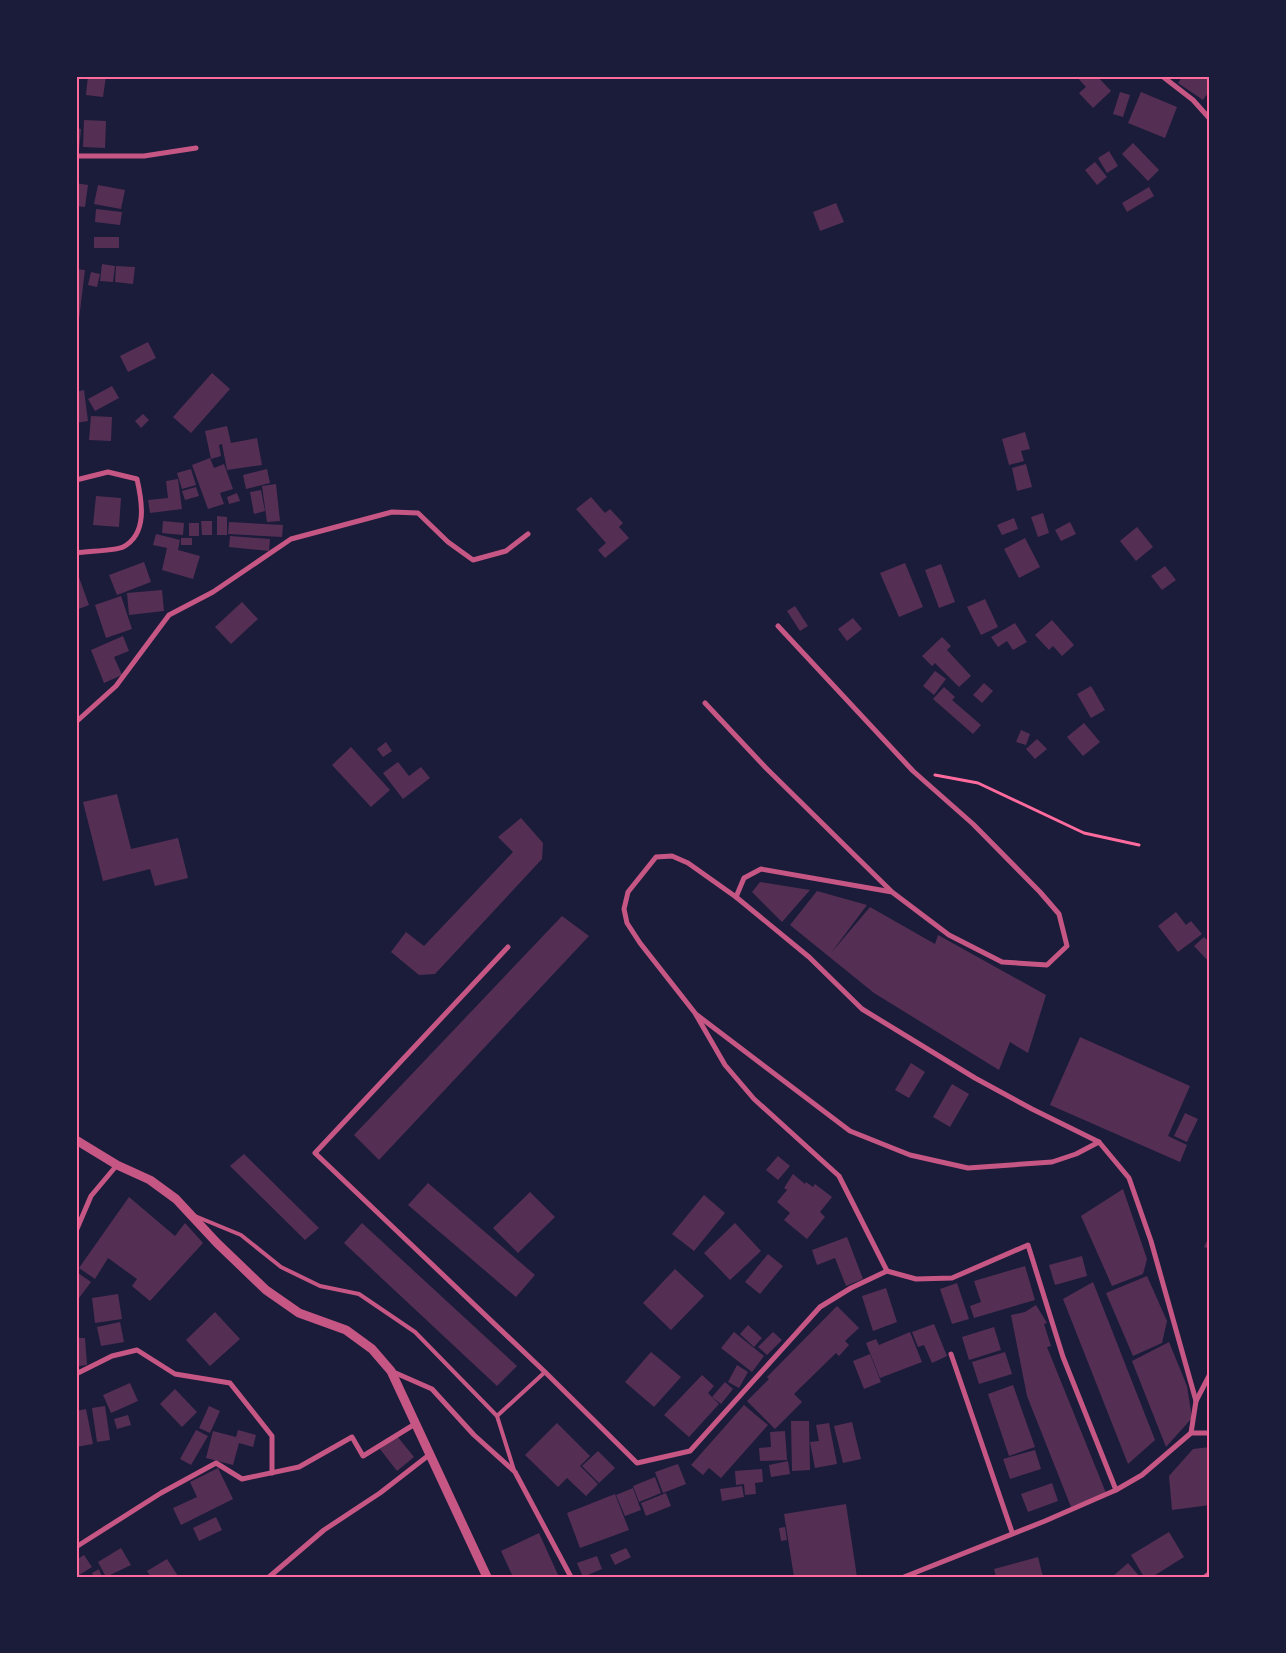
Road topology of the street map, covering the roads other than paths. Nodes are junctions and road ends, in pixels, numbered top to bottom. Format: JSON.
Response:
{"nodes":[{"id":1,"x":1162,"y":76,"type":"edge"},
{"id":2,"x":1210,"y":118,"type":"edge"},
{"id":3,"x":196,"y":148,"type":"dead end"},
{"id":4,"x":76,"y":156,"type":"edge"},
{"id":5,"x":76,"y":480,"type":"edge"},
{"id":6,"x":528,"y":534,"type":"dead end"},
{"id":7,"x":76,"y":553,"type":"edge"},
{"id":8,"x":778,"y":626,"type":"dead end"},
{"id":9,"x":705,"y":703,"type":"dead end"},
{"id":10,"x":76,"y":722,"type":"edge"},
{"id":11,"x":892,"y":892,"type":"junction"},
{"id":12,"x":736,"y":897,"type":"junction"},
{"id":13,"x":508,"y":946,"type":"dead end"},
{"id":14,"x":695,"y":1013,"type":"junction"},
{"id":15,"x":76,"y":1140,"type":"edge"},
{"id":16,"x":1099,"y":1142,"type":"junction"},
{"id":17,"x":117,"y":1165,"type":"junction"},
{"id":18,"x":191,"y":1214,"type":"junction"},
{"id":19,"x":76,"y":1231,"type":"edge"},
{"id":20,"x":887,"y":1272,"type":"junction"},
{"id":21,"x":951,"y":1354,"type":"dead end"},
{"id":22,"x":391,"y":1371,"type":"junction"},
{"id":23,"x":545,"y":1372,"type":"junction"},
{"id":24,"x":76,"y":1374,"type":"edge"},
{"id":25,"x":1210,"y":1374,"type":"edge"},
{"id":26,"x":1196,"y":1401,"type":"junction"},
{"id":27,"x":497,"y":1416,"type":"junction"},
{"id":28,"x":415,"y":1424,"type":"junction"},
{"id":29,"x":1191,"y":1433,"type":"junction"},
{"id":30,"x":1210,"y":1433,"type":"edge"},
{"id":31,"x":429,"y":1455,"type":"junction"},
{"id":32,"x":514,"y":1472,"type":"junction"},
{"id":33,"x":272,"y":1473,"type":"junction"},
{"id":34,"x":1116,"y":1490,"type":"junction"},
{"id":35,"x":1012,"y":1532,"type":"junction"},
{"id":36,"x":76,"y":1547,"type":"edge"},
{"id":37,"x":1210,"y":1573,"type":"edge"},
{"id":38,"x":268,"y":1577,"type":"edge"},
{"id":39,"x":487,"y":1577,"type":"edge"},
{"id":40,"x":571,"y":1577,"type":"edge"},
{"id":41,"x":904,"y":1577,"type":"edge"},
{"id":42,"x":1206,"y":1577,"type":"edge"}],
"edges":[{"from":1,"to":2,"type":"street"},
{"from":3,"to":4,"type":"street"},
{"from":5,"to":7,"type":"street"},
{"from":6,"to":10,"type":"street"},
{"from":8,"to":11,"type":"street"},
{"from":9,"to":11,"type":"street"},
{"from":11,"to":12,"type":"street"},
{"from":12,"to":14,"type":"street"},
{"from":12,"to":16,"type":"street"},
{"from":13,"to":23,"type":"street"},
{"from":14,"to":16,"type":"street"},
{"from":14,"to":20,"type":"street"},
{"from":15,"to":17,"type":"street"},
{"from":16,"to":26,"type":"street"},
{"from":17,"to":18,"type":"street"},
{"from":17,"to":19,"type":"street"},
{"from":18,"to":22,"type":"street"},
{"from":18,"to":27,"type":"lane"},
{"from":20,"to":23,"type":"street"},
{"from":20,"to":34,"type":"street"},
{"from":21,"to":35,"type":"street"},
{"from":22,"to":28,"type":"street"},
{"from":22,"to":32,"type":"street"},
{"from":23,"to":27,"type":"lane"},
{"from":24,"to":33,"type":"street"},
{"from":25,"to":26,"type":"street"},
{"from":26,"to":29,"type":"street"},
{"from":27,"to":32,"type":"lane"},
{"from":28,"to":31,"type":"street"},
{"from":28,"to":33,"type":"street"},
{"from":29,"to":30,"type":"street"},
{"from":29,"to":34,"type":"street"},
{"from":31,"to":38,"type":"street"},
{"from":31,"to":39,"type":"street"},
{"from":32,"to":40,"type":"street"},
{"from":33,"to":36,"type":"street"},
{"from":34,"to":35,"type":"street"},
{"from":35,"to":41,"type":"street"},
{"from":37,"to":42,"type":"street"}]}
